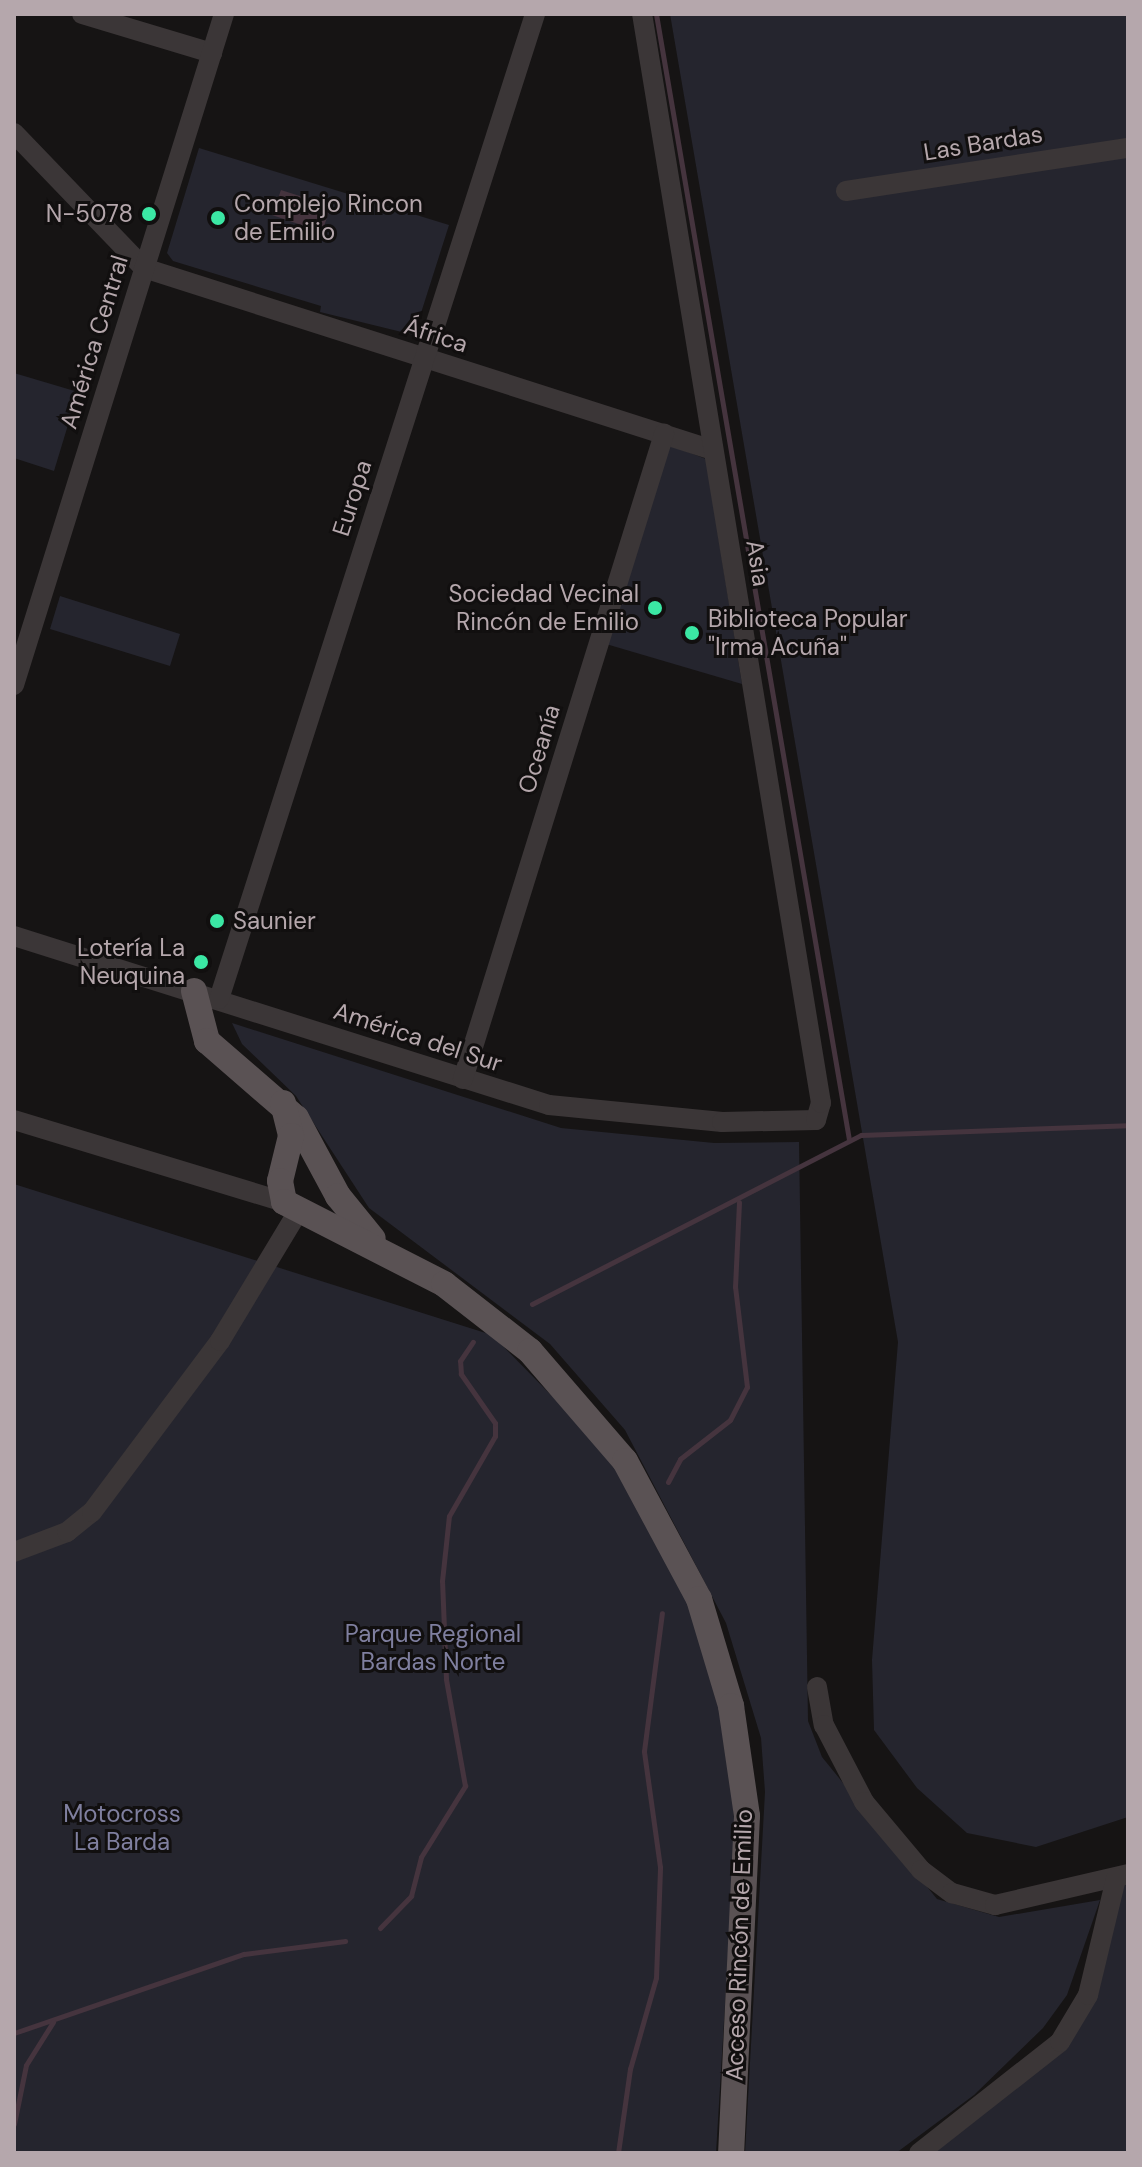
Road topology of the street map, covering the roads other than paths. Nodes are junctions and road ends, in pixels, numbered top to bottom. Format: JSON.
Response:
{"nodes":[{"id":1,"x":82,"y":14,"type":"edge"},
{"id":2,"x":224,"y":14,"type":"edge"},
{"id":3,"x":535,"y":14,"type":"edge"},
{"id":4,"x":642,"y":14,"type":"edge"},
{"id":5,"x":212,"y":53,"type":"junction"},
{"id":6,"x":14,"y":133,"type":"edge"},
{"id":7,"x":1128,"y":148,"type":"edge"},
{"id":8,"x":846,"y":191,"type":"dead end"},
{"id":9,"x":144,"y":268,"type":"junction"},
{"id":10,"x":425,"y":358,"type":"junction"},
{"id":11,"x":664,"y":434,"type":"junction"},
{"id":12,"x":713,"y":450,"type":"junction"},
{"id":13,"x":14,"y":685,"type":"edge"},
{"id":14,"x":14,"y":936,"type":"edge"},
{"id":15,"x":207,"y":995,"type":"junction"},
{"id":16,"x":463,"y":1079,"type":"junction"},
{"id":17,"x":283,"y":1103,"type":"junction"},
{"id":18,"x":14,"y":1120,"type":"edge"},
{"id":19,"x":816,"y":1120,"type":"joint"},
{"id":20,"x":292,"y":1206,"type":"junction"},
{"id":21,"x":384,"y":1250,"type":"junction"},
{"id":22,"x":14,"y":1552,"type":"edge"},
{"id":23,"x":817,"y":1687,"type":"dead end"},
{"id":24,"x":1122,"y":1876,"type":"edge"},
{"id":25,"x":731,"y":2153,"type":"edge"},
{"id":26,"x":919,"y":2153,"type":"edge"}],
"edges":[{"from":1,"to":5,"type":"street"},
{"from":2,"to":5,"type":"street","name":"América Central"},
{"from":3,"to":10,"type":"street","name":"Europa"},
{"from":4,"to":12,"type":"street","name":"Asia"},
{"from":5,"to":9,"type":"street","name":"América Central"},
{"from":6,"to":9,"type":"street"},
{"from":7,"to":8,"type":"street","name":"Las Bardas"},
{"from":9,"to":10,"type":"street","name":"África"},
{"from":9,"to":13,"type":"street","name":"América Central"},
{"from":10,"to":11,"type":"street","name":"África"},
{"from":10,"to":15,"type":"street","name":"Europa"},
{"from":11,"to":12,"type":"street","name":"África"},
{"from":11,"to":16,"type":"street","name":"Oceanía"},
{"from":12,"to":19,"type":"street","name":"Asia"},
{"from":14,"to":15,"type":"street","name":"América del Sur"},
{"from":15,"to":16,"type":"street","name":"América del Sur"},
{"from":15,"to":17,"type":"main road","name":"Acceso Rincón de Emilio"},
{"from":16,"to":19,"type":"street","name":"América del Sur"},
{"from":17,"to":20,"type":"main road"},
{"from":17,"to":21,"type":"main road","name":"Acceso Rincón de Emilio"},
{"from":18,"to":20,"type":"street","name":"Acceso Rincón de Emilio"},
{"from":20,"to":21,"type":"main road","name":"Acceso Rincón de Emilio"},
{"from":20,"to":22,"type":"street"},
{"from":21,"to":25,"type":"main road","name":"Acceso Rincón de Emilio"},
{"from":23,"to":24,"type":"street"},
{"from":24,"to":26,"type":"street"}]}
